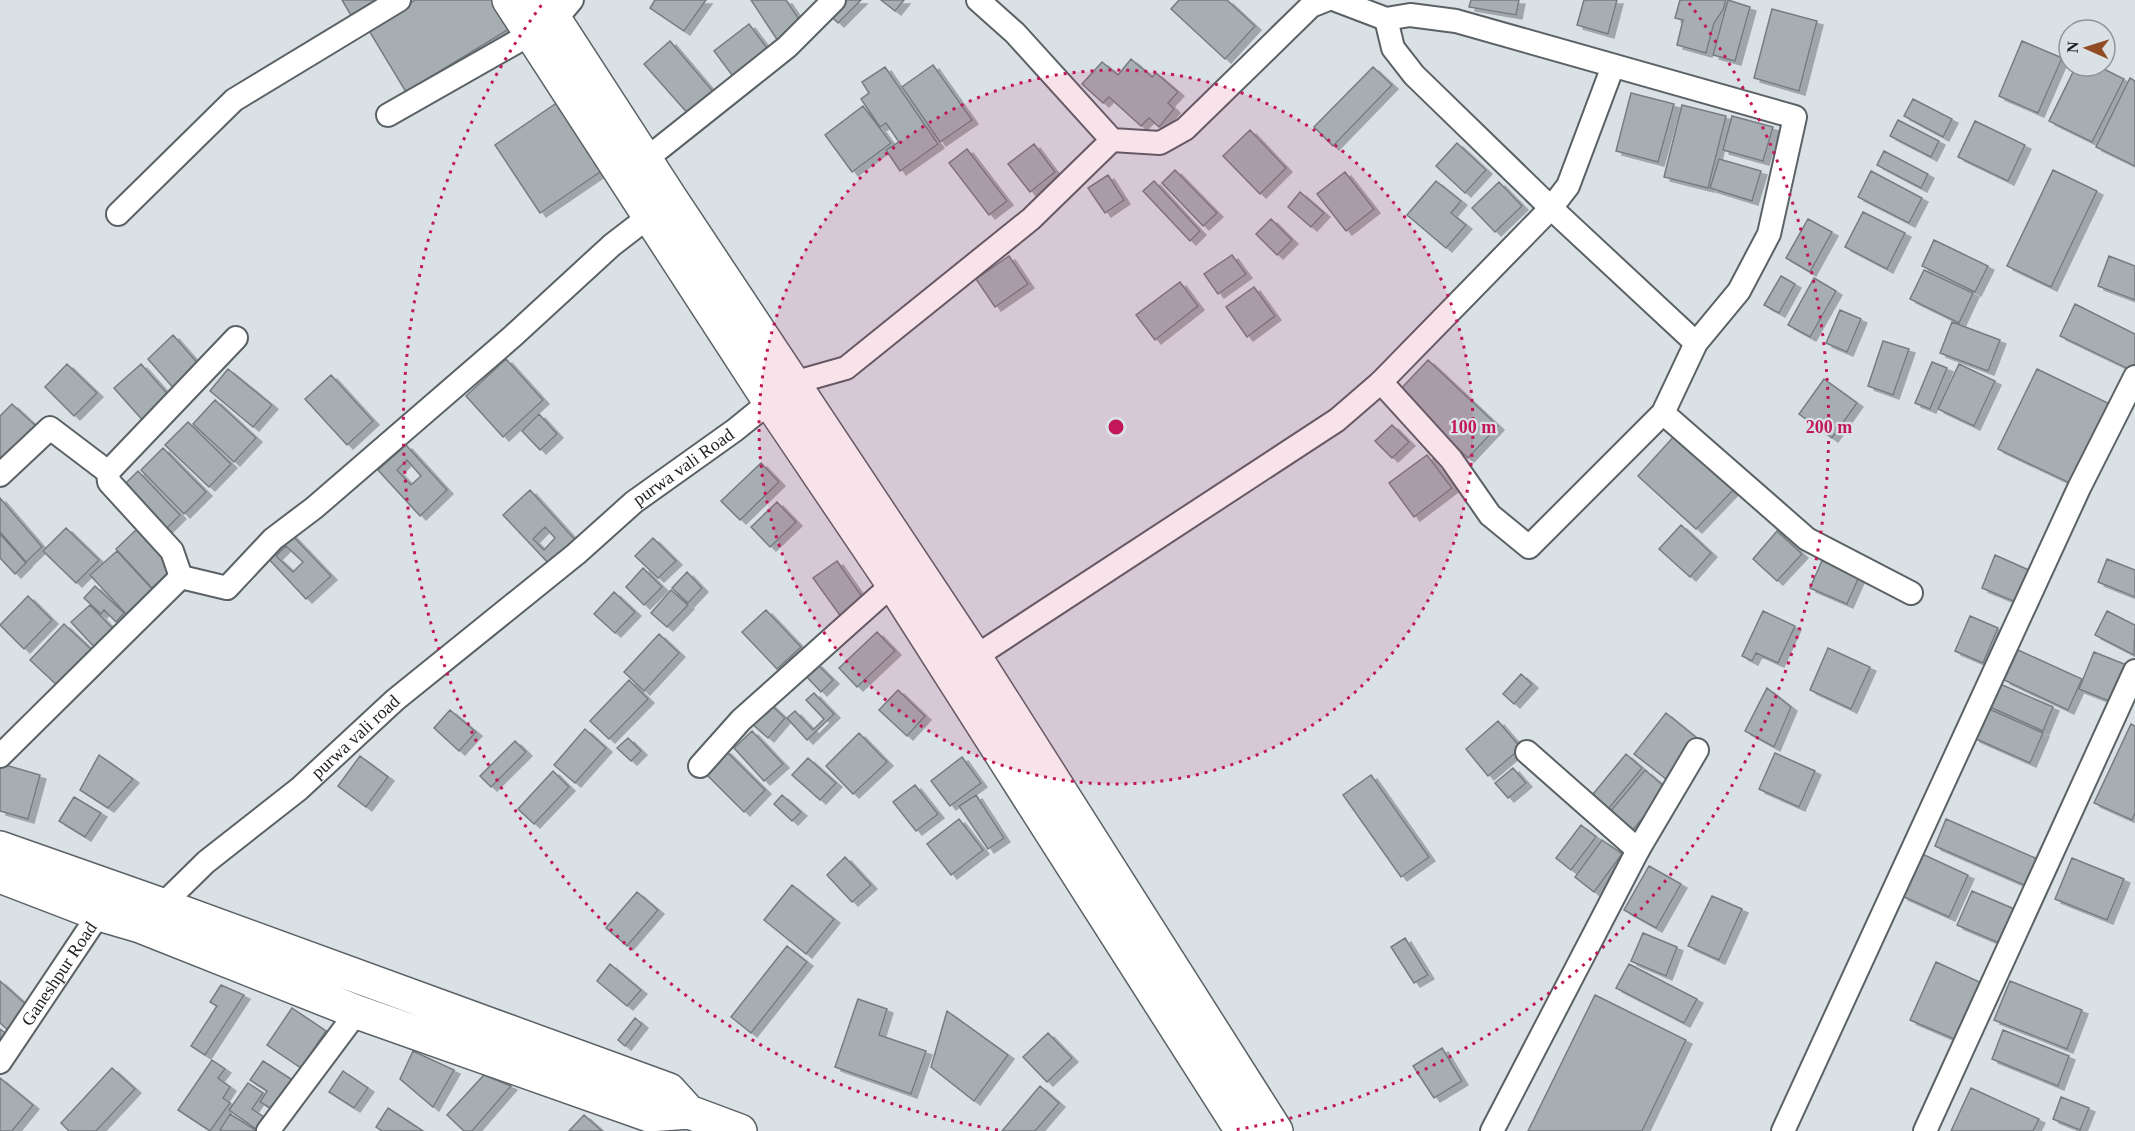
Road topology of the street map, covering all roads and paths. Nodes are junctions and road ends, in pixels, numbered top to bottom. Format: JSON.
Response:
{"nodes":[{"id":1,"x":399,"y":0,"type":"edge"},
{"id":2,"x":509,"y":0,"type":"edge"},
{"id":3,"x":834,"y":0,"type":"edge"},
{"id":4,"x":978,"y":0,"type":"edge"},
{"id":5,"x":1326,"y":0,"type":"edge"},
{"id":6,"x":1336,"y":0,"type":"edge"},
{"id":7,"x":550,"y":14,"type":"edge"},
{"id":8,"x":1386,"y":19,"type":"junction"},
{"id":9,"x":1614,"y":66,"type":"junction"},
{"id":10,"x":388,"y":115,"type":"dead end"},
{"id":11,"x":1112,"y":140,"type":"junction"},
{"id":12,"x":645,"y":160,"type":"junction"},
{"id":13,"x":660,"y":208,"type":"junction"},
{"id":14,"x":1551,"y":208,"type":"junction"},
{"id":15,"x":118,"y":214,"type":"dead end"},
{"id":16,"x":236,"y":338,"type":"dead end"},
{"id":17,"x":1696,"y":343,"type":"junction"},
{"id":18,"x":2135,"y":377,"type":"edge"},
{"id":19,"x":1381,"y":382,"type":"junction"},
{"id":20,"x":781,"y":392,"type":"junction"},
{"id":21,"x":1663,"y":413,"type":"junction"},
{"id":22,"x":108,"y":472,"type":"junction"},
{"id":23,"x":0,"y":475,"type":"edge"},
{"id":24,"x":576,"y":554,"type":"joint"},
{"id":25,"x":904,"y":575,"type":"junction"},
{"id":26,"x":181,"y":577,"type":"junction"},
{"id":27,"x":1911,"y":593,"type":"dead end"},
{"id":28,"x":975,"y":657,"type":"junction"},
{"id":29,"x":2135,"y":671,"type":"edge"},
{"id":30,"x":1697,"y":750,"type":"dead end"},
{"id":31,"x":1527,"y":752,"type":"dead end"},
{"id":32,"x":0,"y":756,"type":"edge"},
{"id":33,"x":700,"y":766,"type":"dead end"},
{"id":34,"x":0,"y":848,"type":"edge"},
{"id":35,"x":1638,"y":850,"type":"junction"},
{"id":36,"x":0,"y":876,"type":"edge"},
{"id":37,"x":99,"y":914,"type":"junction"},
{"id":38,"x":151,"y":916,"type":"junction"},
{"id":39,"x":357,"y":1012,"type":"junction"},
{"id":40,"x":0,"y":1062,"type":"edge"},
{"id":41,"x":685,"y":1121,"type":"edge"},
{"id":42,"x":268,"y":1131,"type":"edge"},
{"id":43,"x":740,"y":1131,"type":"edge"},
{"id":44,"x":1242,"y":1131,"type":"edge"},
{"id":45,"x":1276,"y":1131,"type":"edge"},
{"id":46,"x":1492,"y":1131,"type":"edge"},
{"id":47,"x":1784,"y":1131,"type":"edge"},
{"id":48,"x":1925,"y":1131,"type":"edge"}],
"edges":[{"from":1,"to":15,"type":"street"},
{"from":2,"to":7,"type":"main road"},
{"from":3,"to":12,"type":"street"},
{"from":4,"to":11,"type":"street"},
{"from":5,"to":11,"type":"street"},
{"from":6,"to":8,"type":"street"},
{"from":7,"to":10,"type":"street"},
{"from":7,"to":12,"type":"main road"},
{"from":7,"to":13,"type":"main road"},
{"from":8,"to":9,"type":"street"},
{"from":8,"to":14,"type":"street"},
{"from":9,"to":14,"type":"street"},
{"from":9,"to":17,"type":"street"},
{"from":11,"to":20,"type":"street"},
{"from":12,"to":13,"type":"main road"},
{"from":13,"to":20,"type":"main road"},
{"from":13,"to":26,"type":"street"},
{"from":14,"to":17,"type":"street"},
{"from":14,"to":19,"type":"street"},
{"from":16,"to":22,"type":"street"},
{"from":17,"to":21,"type":"street"},
{"from":18,"to":47,"type":"street"},
{"from":19,"to":21,"type":"street"},
{"from":19,"to":28,"type":"street"},
{"from":20,"to":24,"type":"street","name":"purwa vali Road"},
{"from":20,"to":25,"type":"main road"},
{"from":21,"to":27,"type":"street"},
{"from":22,"to":23,"type":"street"},
{"from":22,"to":26,"type":"street"},
{"from":24,"to":38,"type":"street","name":"purwa vali road"},
{"from":25,"to":28,"type":"main road"},
{"from":25,"to":33,"type":"street"},
{"from":25,"to":44,"type":"main road"},
{"from":26,"to":32,"type":"street"},
{"from":28,"to":45,"type":"main road"},
{"from":29,"to":48,"type":"street"},
{"from":30,"to":35,"type":"street"},
{"from":31,"to":35,"type":"street"},
{"from":34,"to":38,"type":"main road"},
{"from":35,"to":46,"type":"street"},
{"from":36,"to":37,"type":"main road"},
{"from":37,"to":38,"type":"main road"},
{"from":37,"to":40,"type":"street","name":"Ganeshpur Road"},
{"from":38,"to":39,"type":"main road"},
{"from":38,"to":41,"type":"main road"},
{"from":39,"to":41,"type":"main road"},
{"from":39,"to":42,"type":"street"},
{"from":41,"to":43,"type":"main road"}]}
